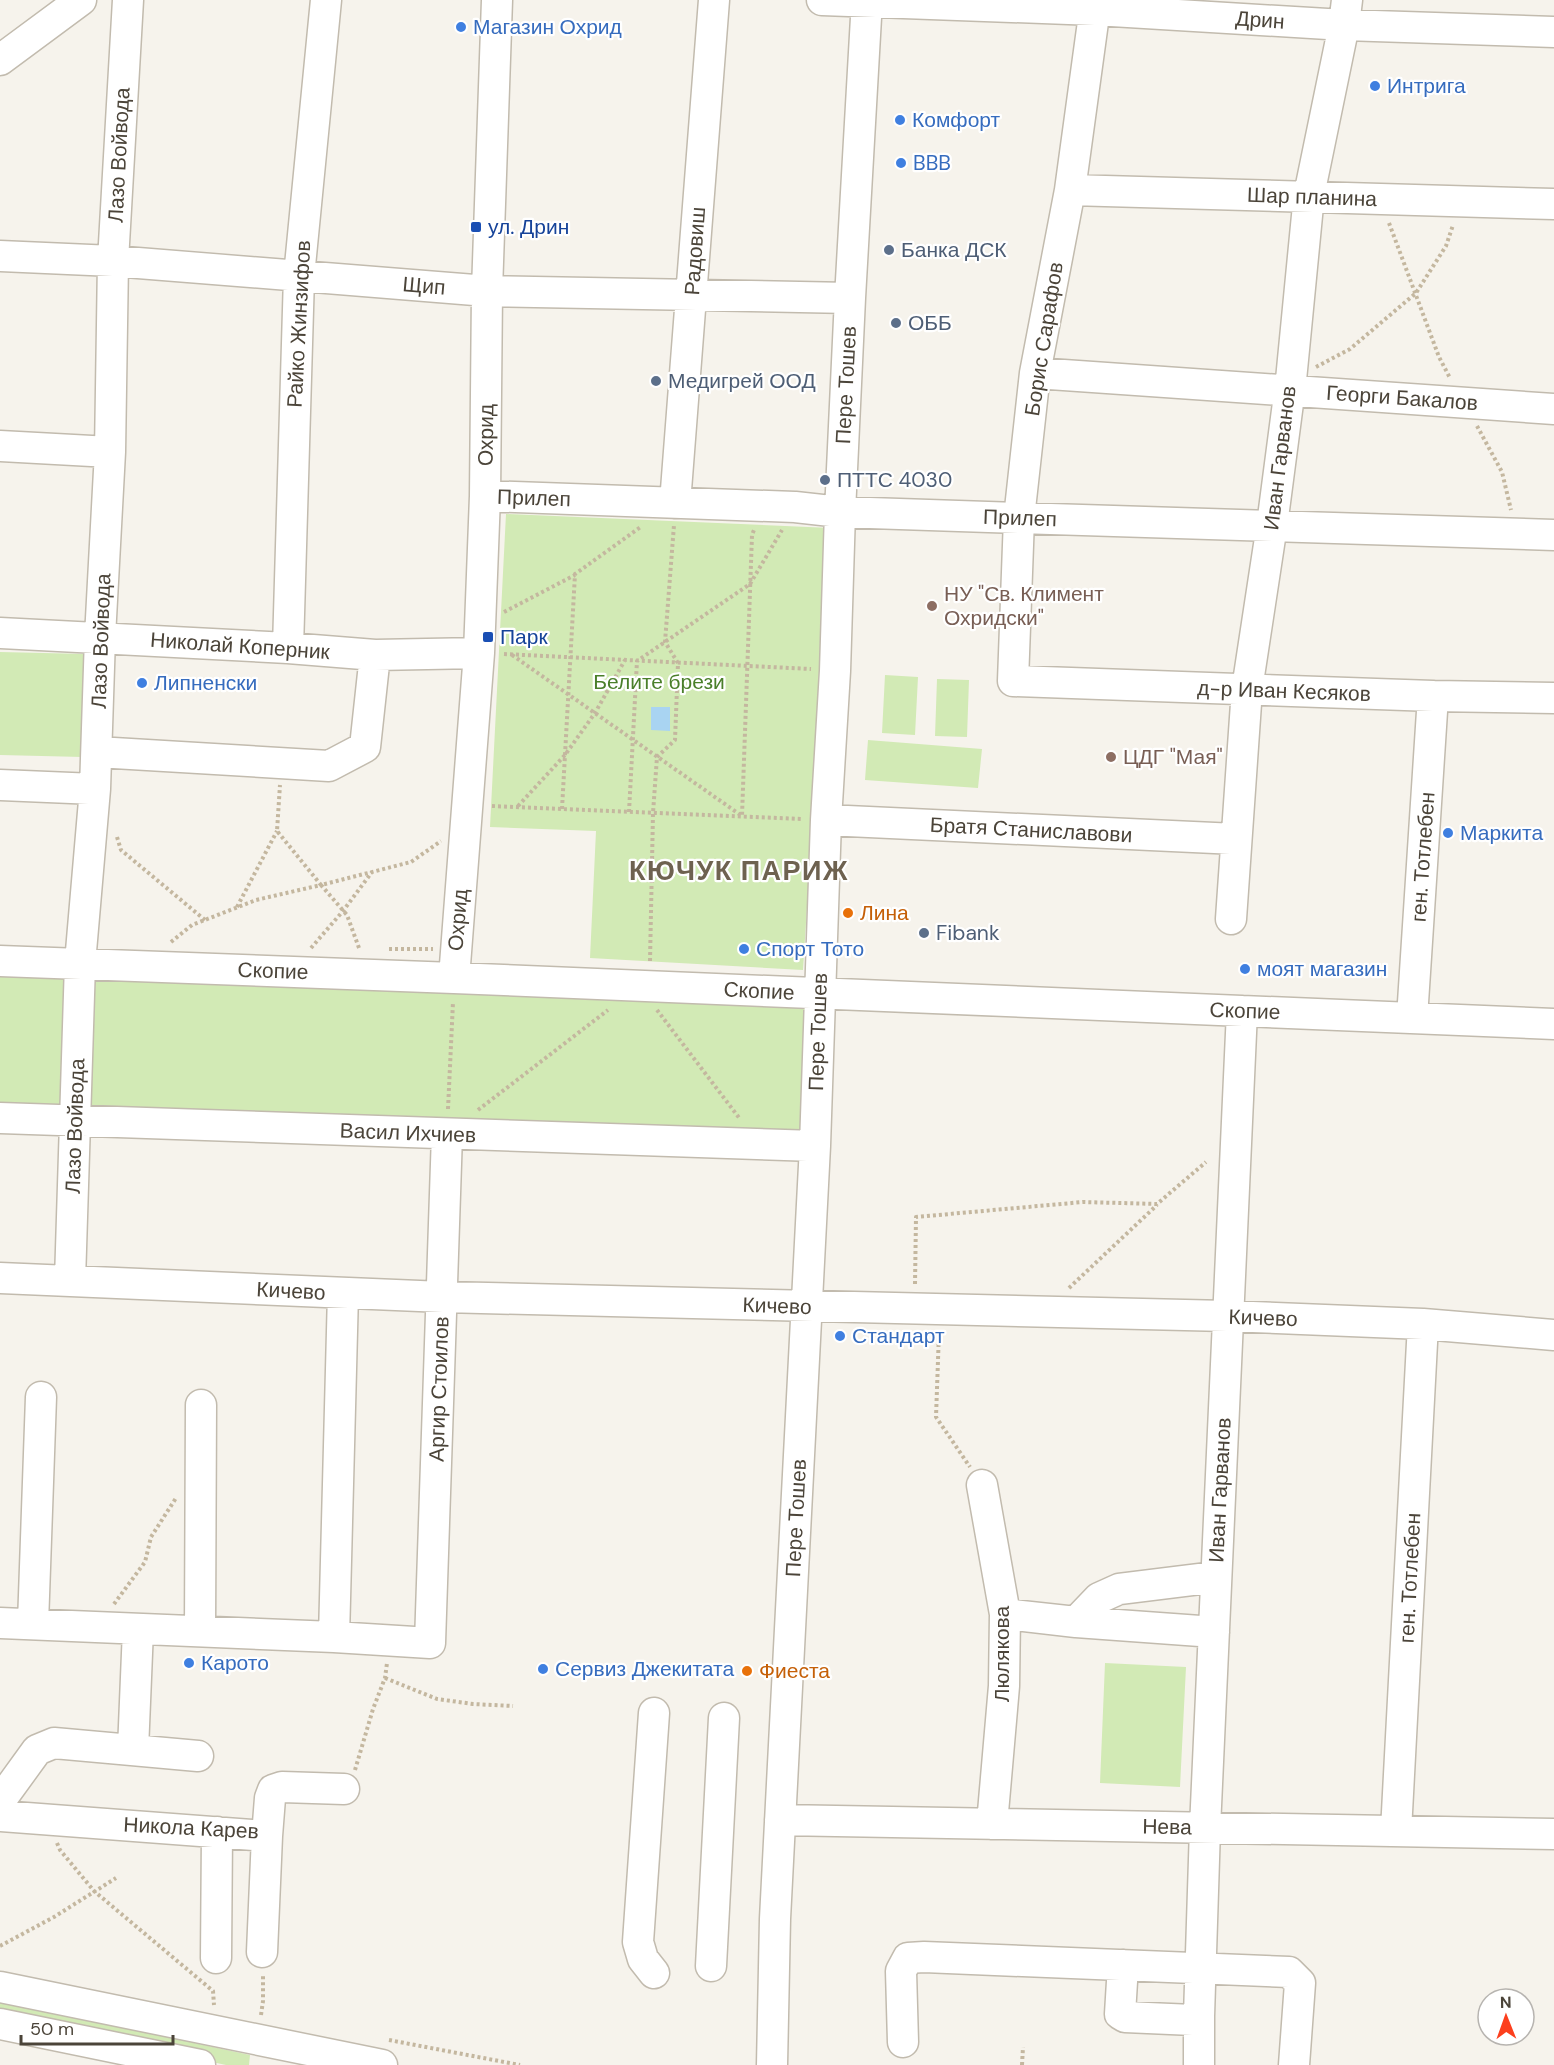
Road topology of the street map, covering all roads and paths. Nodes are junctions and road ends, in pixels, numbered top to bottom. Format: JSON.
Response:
{"nodes":[{"id":1,"x":81,"y":0,"type":"edge"},
{"id":2,"x":128,"y":0,"type":"edge"},
{"id":3,"x":326,"y":0,"type":"edge"},
{"id":4,"x":497,"y":0,"type":"edge"},
{"id":5,"x":714,"y":0,"type":"edge"},
{"id":6,"x":822,"y":0,"type":"edge"},
{"id":7,"x":867,"y":1,"type":"edge"},
{"id":8,"x":1095,"y":5,"type":"edge"},
{"id":9,"x":1346,"y":13,"type":"edge"},
{"id":10,"x":1554,"y":32,"type":"edge"},
{"id":11,"x":0,"y":60,"type":"edge"},
{"id":12,"x":1070,"y":190,"type":"junction"},
{"id":13,"x":1309,"y":195,"type":"junction"},
{"id":14,"x":1380,"y":200,"type":"junction"},
{"id":15,"x":1461,"y":202,"type":"junction"},
{"id":16,"x":1554,"y":204,"type":"edge"},
{"id":17,"x":0,"y":256,"type":"edge"},
{"id":18,"x":113,"y":261,"type":"junction"},
{"id":19,"x":299,"y":276,"type":"junction"},
{"id":20,"x":487,"y":291,"type":"junction"},
{"id":21,"x":1416,"y":293,"type":"junction"},
{"id":22,"x":691,"y":296,"type":"junction"},
{"id":23,"x":850,"y":298,"type":"junction"},
{"id":24,"x":1035,"y":373,"type":"junction"},
{"id":25,"x":1290,"y":385,"type":"junction"},
{"id":26,"x":1463,"y":402,"type":"junction"},
{"id":27,"x":1554,"y":409,"type":"edge"},
{"id":28,"x":0,"y":446,"type":"edge"},
{"id":29,"x":111,"y":452,"type":"junction"},
{"id":30,"x":485,"y":496,"type":"junction"},
{"id":31,"x":675,"y":503,"type":"junction"},
{"id":32,"x":782,"y":507,"type":"junction"},
{"id":33,"x":840,"y":512,"type":"junction"},
{"id":34,"x":1019,"y":519,"type":"junction"},
{"id":35,"x":1272,"y":525,"type":"junction"},
{"id":36,"x":1517,"y":534,"type":"junction"},
{"id":37,"x":1554,"y":535,"type":"edge"},
{"id":38,"x":575,"y":574,"type":"junction"},
{"id":39,"x":750,"y":584,"type":"junction"},
{"id":40,"x":0,"y":633,"type":"edge"},
{"id":41,"x":100,"y":637,"type":"junction"},
{"id":42,"x":479,"y":639,"type":"junction"},
{"id":43,"x":666,"y":642,"type":"junction"},
{"id":44,"x":288,"y":648,"type":"junction"},
{"id":45,"x":375,"y":655,"type":"junction"},
{"id":46,"x":512,"y":655,"type":"junction"},
{"id":47,"x":571,"y":657,"type":"junction"},
{"id":48,"x":625,"y":660,"type":"junction"},
{"id":49,"x":637,"y":661,"type":"junction"},
{"id":50,"x":678,"y":663,"type":"junction"},
{"id":51,"x":747,"y":666,"type":"junction"},
{"id":52,"x":835,"y":671,"type":"junction"},
{"id":53,"x":1013,"y":681,"type":"joint"},
{"id":54,"x":1247,"y":689,"type":"junction"},
{"id":55,"x":568,"y":694,"type":"junction"},
{"id":56,"x":1433,"y":696,"type":"junction"},
{"id":57,"x":1554,"y":698,"type":"edge"},
{"id":58,"x":595,"y":713,"type":"junction"},
{"id":59,"x":633,"y":738,"type":"junction"},
{"id":60,"x":97,"y":752,"type":"junction"},
{"id":61,"x":565,"y":755,"type":"junction"},
{"id":62,"x":657,"y":757,"type":"junction"},
{"id":63,"x":282,"y":763,"type":"junction"},
{"id":64,"x":0,"y":785,"type":"edge"},
{"id":65,"x":95,"y":789,"type":"junction"},
{"id":66,"x":517,"y":807,"type":"junction"},
{"id":67,"x":562,"y":809,"type":"junction"},
{"id":68,"x":629,"y":812,"type":"junction"},
{"id":69,"x":653,"y":813,"type":"junction"},
{"id":70,"x":467,"y":814,"type":"junction"},
{"id":71,"x":742,"y":816,"type":"junction"},
{"id":72,"x":93,"y":820,"type":"junction"},
{"id":73,"x":826,"y":820,"type":"junction"},
{"id":74,"x":277,"y":831,"type":"junction"},
{"id":75,"x":1236,"y":839,"type":"junction"},
{"id":76,"x":373,"y":871,"type":"junction"},
{"id":77,"x":321,"y":885,"type":"junction"},
{"id":78,"x":237,"y":907,"type":"junction"},
{"id":79,"x":344,"y":911,"type":"junction"},
{"id":80,"x":1231,"y":919,"type":"dead end"},
{"id":81,"x":205,"y":920,"type":"junction"},
{"id":82,"x":165,"y":947,"type":"dead end"},
{"id":83,"x":311,"y":948,"type":"dead end"},
{"id":84,"x":359,"y":948,"type":"dead end"},
{"id":85,"x":0,"y":961,"type":"edge"},
{"id":86,"x":80,"y":963,"type":"junction"},
{"id":87,"x":644,"y":973,"type":"junction"},
{"id":88,"x":454,"y":978,"type":"junction"},
{"id":89,"x":819,"y":993,"type":"junction"},
{"id":90,"x":1242,"y":1011,"type":"junction"},
{"id":91,"x":1412,"y":1018,"type":"junction"},
{"id":92,"x":1554,"y":1024,"type":"edge"},
{"id":93,"x":0,"y":1118,"type":"edge"},
{"id":94,"x":75,"y":1121,"type":"junction"},
{"id":95,"x":447,"y":1134,"type":"junction"},
{"id":96,"x":758,"y":1144,"type":"junction"},
{"id":97,"x":815,"y":1146,"type":"junction"},
{"id":98,"x":1206,"y":1162,"type":"dead end"},
{"id":99,"x":1157,"y":1204,"type":"junction"},
{"id":100,"x":0,"y":1278,"type":"edge"},
{"id":101,"x":70,"y":1281,"type":"junction"},
{"id":102,"x":343,"y":1293,"type":"junction"},
{"id":103,"x":443,"y":1297,"type":"junction"},
{"id":104,"x":807,"y":1307,"type":"junction"},
{"id":105,"x":927,"y":1310,"type":"junction"},
{"id":106,"x":1043,"y":1312,"type":"junction"},
{"id":107,"x":1227,"y":1316,"type":"junction"},
{"id":108,"x":1423,"y":1324,"type":"junction"},
{"id":109,"x":1554,"y":1335,"type":"edge"},
{"id":110,"x":41,"y":1397,"type":"dead end"},
{"id":111,"x":201,"y":1405,"type":"dead end"},
{"id":112,"x":201,"y":1460,"type":"junction"},
{"id":113,"x":982,"y":1485,"type":"joint"},
{"id":114,"x":1216,"y":1577,"type":"junction"},
{"id":115,"x":1005,"y":1614,"type":"junction"},
{"id":116,"x":1076,"y":1622,"type":"junction"},
{"id":117,"x":0,"y":1623,"type":"edge"},
{"id":118,"x":33,"y":1624,"type":"junction"},
{"id":119,"x":97,"y":1627,"type":"junction"},
{"id":120,"x":138,"y":1629,"type":"junction"},
{"id":121,"x":200,"y":1631,"type":"junction"},
{"id":122,"x":1214,"y":1632,"type":"junction"},
{"id":123,"x":334,"y":1637,"type":"junction"},
{"id":124,"x":391,"y":1641,"type":"junction"},
{"id":125,"x":385,"y":1678,"type":"junction"},
{"id":126,"x":513,"y":1706,"type":"dead end"},
{"id":127,"x":654,"y":1713,"type":"dead end"},
{"id":128,"x":724,"y":1718,"type":"dead end"},
{"id":129,"x":133,"y":1750,"type":"junction"},
{"id":130,"x":198,"y":1756,"type":"dead end"},
{"id":131,"x":344,"y":1789,"type":"joint"},
{"id":132,"x":0,"y":1801,"type":"edge"},
{"id":133,"x":0,"y":1816,"type":"edge"},
{"id":134,"x":48,"y":1820,"type":"junction"},
{"id":135,"x":780,"y":1820,"type":"junction"},
{"id":136,"x":992,"y":1824,"type":"junction"},
{"id":137,"x":1205,"y":1828,"type":"junction"},
{"id":138,"x":1396,"y":1831,"type":"junction"},
{"id":139,"x":216,"y":1832,"type":"junction"},
{"id":140,"x":1554,"y":1834,"type":"edge"},
{"id":141,"x":267,"y":1836,"type":"junction"},
{"id":142,"x":116,"y":1878,"type":"dead end"},
{"id":143,"x":94,"y":1891,"type":"junction"},
{"id":144,"x":0,"y":1946,"type":"edge"},
{"id":145,"x":262,"y":1952,"type":"joint"},
{"id":146,"x":216,"y":1958,"type":"dead end"},
{"id":147,"x":1123,"y":1965,"type":"junction"},
{"id":148,"x":711,"y":1966,"type":"dead end"},
{"id":149,"x":1201,"y":1969,"type":"junction"},
{"id":150,"x":654,"y":1973,"type":"dead end"},
{"id":151,"x":0,"y":1987,"type":"edge"},
{"id":152,"x":213,"y":2005,"type":"dead end"},
{"id":153,"x":261,"y":2015,"type":"dead end"},
{"id":154,"x":1199,"y":2016,"type":"junction"},
{"id":155,"x":0,"y":2024,"type":"edge"},
{"id":156,"x":903,"y":2042,"type":"dead end"},
{"id":157,"x":1023,"y":2047,"type":"dead end"},
{"id":158,"x":200,"y":2065,"type":"edge"},
{"id":159,"x":382,"y":2065,"type":"edge"},
{"id":160,"x":772,"y":2065,"type":"edge"},
{"id":161,"x":1022,"y":2065,"type":"edge"},
{"id":162,"x":1199,"y":2065,"type":"edge"},
{"id":163,"x":1294,"y":2065,"type":"edge"}],
"edges":[{"from":1,"to":11,"type":"street"},
{"from":2,"to":18,"type":"street","name":"Лазо Войвода"},
{"from":3,"to":19,"type":"street","name":"Райко Жинзифов"},
{"from":4,"to":20,"type":"street","name":"Охрид"},
{"from":5,"to":22,"type":"street","name":"Радовиш"},
{"from":6,"to":7,"type":"street","name":"Дрин"},
{"from":7,"to":8,"type":"street","name":"Дрин"},
{"from":7,"to":23,"type":"street","name":"Пере Тошев"},
{"from":8,"to":9,"type":"street","name":"Дрин"},
{"from":8,"to":12,"type":"street","name":"Борис Сарафов"},
{"from":9,"to":10,"type":"street","name":"Дрин"},
{"from":9,"to":13,"type":"street","name":"Иван Гарванов"},
{"from":12,"to":13,"type":"street","name":"Шар планина"},
{"from":12,"to":24,"type":"street","name":"Борис Сарафов"},
{"from":13,"to":14,"type":"street","name":"Шар планина"},
{"from":13,"to":25,"type":"street","name":"Иван Гарванов"},
{"from":14,"to":15,"type":"street","name":"Шар планина"},
{"from":14,"to":21,"type":"path"},
{"from":15,"to":16,"type":"street","name":"Шар планина"},
{"from":15,"to":21,"type":"path"},
{"from":17,"to":18,"type":"street","name":"Щип"},
{"from":18,"to":19,"type":"street","name":"Щип"},
{"from":18,"to":29,"type":"street","name":"Лазо Войвода"},
{"from":19,"to":20,"type":"street","name":"Щип"},
{"from":19,"to":44,"type":"street","name":"Райко Жинзифов"},
{"from":20,"to":22,"type":"street","name":"Щип"},
{"from":20,"to":30,"type":"street","name":"Охрид"},
{"from":21,"to":25,"type":"path"},
{"from":21,"to":26,"type":"path"},
{"from":22,"to":23,"type":"street","name":"Щип"},
{"from":22,"to":31,"type":"street","name":"Радовиш"},
{"from":23,"to":33,"type":"street","name":"Пере Тошев"},
{"from":24,"to":25,"type":"street","name":"Георги Бакалов"},
{"from":24,"to":34,"type":"street","name":"Борис Сарафов"},
{"from":25,"to":26,"type":"street","name":"Георги Бакалов"},
{"from":25,"to":35,"type":"street","name":"Иван Гарванов"},
{"from":26,"to":27,"type":"street","name":"Георги Бакалов"},
{"from":26,"to":36,"type":"path"},
{"from":28,"to":29,"type":"street"},
{"from":29,"to":41,"type":"street","name":"Лазо Войвода"},
{"from":30,"to":31,"type":"street","name":"Прилеп"},
{"from":30,"to":42,"type":"street","name":"Охрид"},
{"from":31,"to":32,"type":"street","name":"Прилеп"},
{"from":31,"to":38,"type":"path"},
{"from":31,"to":43,"type":"path"},
{"from":32,"to":33,"type":"street","name":"Прилеп"},
{"from":32,"to":39,"type":"path"},
{"from":32,"to":39,"type":"path"},
{"from":33,"to":34,"type":"street","name":"Прилеп"},
{"from":33,"to":52,"type":"street","name":"Пере Тошев"},
{"from":34,"to":35,"type":"street","name":"Прилеп"},
{"from":34,"to":53,"type":"street","name":"Борис Сарафов"},
{"from":35,"to":36,"type":"street","name":"Прилеп"},
{"from":35,"to":54,"type":"street","name":"Иван Гарванов"},
{"from":36,"to":37,"type":"street","name":"Прилеп"},
{"from":38,"to":42,"type":"path"},
{"from":38,"to":47,"type":"path"},
{"from":39,"to":43,"type":"path"},
{"from":39,"to":51,"type":"path"},
{"from":40,"to":41,"type":"street","name":"Николай Коперник"},
{"from":41,"to":44,"type":"street","name":"Николай Коперник"},
{"from":41,"to":60,"type":"street","name":"Лазо Войвода"},
{"from":42,"to":45,"type":"street","name":"Николай Коперник"},
{"from":42,"to":46,"type":"path"},
{"from":42,"to":70,"type":"street","name":"Охрид"},
{"from":43,"to":49,"type":"path"},
{"from":43,"to":50,"type":"path"},
{"from":44,"to":45,"type":"street","name":"Николай Коперник"},
{"from":45,"to":63,"type":"street"},
{"from":46,"to":47,"type":"path"},
{"from":46,"to":55,"type":"path"},
{"from":47,"to":48,"type":"path"},
{"from":47,"to":55,"type":"path"},
{"from":48,"to":49,"type":"path"},
{"from":48,"to":58,"type":"path"},
{"from":49,"to":50,"type":"path"},
{"from":49,"to":59,"type":"path"},
{"from":50,"to":51,"type":"path"},
{"from":50,"to":62,"type":"path"},
{"from":51,"to":52,"type":"path"},
{"from":51,"to":71,"type":"path"},
{"from":52,"to":73,"type":"street","name":"Пере Тошев"},
{"from":53,"to":54,"type":"street","name":"д-р Иван Кесяков"},
{"from":54,"to":56,"type":"street","name":"д-р Иван Кесяков"},
{"from":54,"to":75,"type":"street","name":"Иван Гарванов"},
{"from":55,"to":58,"type":"path"},
{"from":55,"to":61,"type":"path"},
{"from":56,"to":57,"type":"street","name":"д-р Иван Кесяков"},
{"from":56,"to":91,"type":"street","name":"ген. Тотлебен"},
{"from":58,"to":59,"type":"path"},
{"from":58,"to":61,"type":"path"},
{"from":59,"to":62,"type":"path"},
{"from":59,"to":68,"type":"path"},
{"from":60,"to":63,"type":"street"},
{"from":60,"to":65,"type":"street","name":"Лазо Войвода"},
{"from":61,"to":66,"type":"path"},
{"from":61,"to":67,"type":"path"},
{"from":62,"to":69,"type":"path"},
{"from":62,"to":71,"type":"path"},
{"from":63,"to":74,"type":"path"},
{"from":64,"to":65,"type":"street"},
{"from":65,"to":72,"type":"street","name":"Лазо Войвода"},
{"from":66,"to":67,"type":"path"},
{"from":66,"to":70,"type":"path"},
{"from":67,"to":68,"type":"path"},
{"from":68,"to":69,"type":"path"},
{"from":69,"to":71,"type":"path"},
{"from":69,"to":87,"type":"path"},
{"from":70,"to":76,"type":"path"},
{"from":70,"to":88,"type":"street","name":"Охрид"},
{"from":71,"to":73,"type":"path"},
{"from":72,"to":81,"type":"path"},
{"from":72,"to":86,"type":"street","name":"Лазо Войвода"},
{"from":73,"to":75,"type":"street","name":"Братя Станиславови"},
{"from":73,"to":89,"type":"street","name":"Пере Тошев"},
{"from":74,"to":77,"type":"path"},
{"from":74,"to":78,"type":"path"},
{"from":75,"to":80,"type":"street","name":"Иван Гарванов"},
{"from":76,"to":77,"type":"path"},
{"from":76,"to":79,"type":"path"},
{"from":77,"to":78,"type":"path"},
{"from":77,"to":79,"type":"path"},
{"from":78,"to":81,"type":"path"},
{"from":79,"to":83,"type":"path"},
{"from":79,"to":84,"type":"path"},
{"from":81,"to":82,"type":"path"},
{"from":85,"to":86,"type":"street","name":"Скопие"},
{"from":86,"to":88,"type":"street","name":"Скопие"},
{"from":86,"to":94,"type":"street","name":"Лазо Войвода"},
{"from":87,"to":88,"type":"street","name":"Скопие"},
{"from":87,"to":89,"type":"street","name":"Скопие"},
{"from":87,"to":95,"type":"path"},
{"from":87,"to":96,"type":"path"},
{"from":88,"to":95,"type":"path"},
{"from":89,"to":90,"type":"street","name":"Скопие"},
{"from":89,"to":97,"type":"street","name":"Пере Тошев"},
{"from":90,"to":91,"type":"street","name":"Скопие"},
{"from":90,"to":107,"type":"street","name":"Иван Гарванов"},
{"from":91,"to":92,"type":"street","name":"Скопие"},
{"from":93,"to":94,"type":"street","name":"Васил Ихчиев"},
{"from":94,"to":95,"type":"street","name":"Васил Ихчиев"},
{"from":94,"to":101,"type":"street","name":"Лазо Войвода"},
{"from":95,"to":96,"type":"street","name":"Васил Ихчиев"},
{"from":95,"to":103,"type":"street","name":"Аргир Стоилов"},
{"from":96,"to":97,"type":"street","name":"Васил Ихчиев"},
{"from":97,"to":104,"type":"street","name":"Пере Тошев"},
{"from":98,"to":99,"type":"path"},
{"from":99,"to":105,"type":"path"},
{"from":99,"to":106,"type":"path"},
{"from":100,"to":101,"type":"street","name":"Кичево"},
{"from":101,"to":102,"type":"street","name":"Кичево"},
{"from":102,"to":103,"type":"street","name":"Кичево"},
{"from":102,"to":123,"type":"street"},
{"from":103,"to":104,"type":"street","name":"Кичево"},
{"from":103,"to":124,"type":"street","name":"Аргир Стоилов"},
{"from":104,"to":105,"type":"street","name":"Кичево"},
{"from":104,"to":135,"type":"street","name":"Пере Тошев"},
{"from":105,"to":106,"type":"street","name":"Кичево"},
{"from":105,"to":113,"type":"path"},
{"from":106,"to":107,"type":"street","name":"Кичево"},
{"from":107,"to":108,"type":"street","name":"Кичево"},
{"from":107,"to":114,"type":"street","name":"Иван Гарванов"},
{"from":108,"to":109,"type":"street","name":"Кичево"},
{"from":108,"to":138,"type":"street","name":"ген. Тотлебен"},
{"from":110,"to":118,"type":"street"},
{"from":111,"to":112,"type":"street"},
{"from":112,"to":119,"type":"path"},
{"from":112,"to":121,"type":"street"},
{"from":113,"to":115,"type":"street","name":"Люлякова"},
{"from":114,"to":116,"type":"street"},
{"from":114,"to":122,"type":"street","name":"Иван Гарванов"},
{"from":115,"to":116,"type":"street"},
{"from":115,"to":136,"type":"street","name":"Люлякова"},
{"from":116,"to":122,"type":"street"},
{"from":117,"to":118,"type":"street"},
{"from":118,"to":119,"type":"street"},
{"from":119,"to":120,"type":"street"},
{"from":120,"to":121,"type":"street"},
{"from":120,"to":129,"type":"street"},
{"from":121,"to":123,"type":"street"},
{"from":122,"to":137,"type":"street","name":"Иван Гарванов"},
{"from":123,"to":124,"type":"street"},
{"from":124,"to":125,"type":"path"},
{"from":125,"to":126,"type":"path"},
{"from":125,"to":131,"type":"path"},
{"from":127,"to":150,"type":"street"},
{"from":128,"to":148,"type":"street"},
{"from":129,"to":130,"type":"street"},
{"from":129,"to":132,"type":"street"},
{"from":131,"to":141,"type":"street","name":"Никола Карев"},
{"from":133,"to":134,"type":"street","name":"Никола Карев"},
{"from":134,"to":139,"type":"street","name":"Никола Карев"},
{"from":134,"to":143,"type":"path"},
{"from":135,"to":136,"type":"street","name":"Нева"},
{"from":135,"to":160,"type":"street","name":"Пере Тошев"},
{"from":136,"to":137,"type":"street","name":"Нева"},
{"from":137,"to":138,"type":"street","name":"Нева"},
{"from":137,"to":149,"type":"street","name":"Иван Гарванов"},
{"from":138,"to":140,"type":"street","name":"Нева"},
{"from":139,"to":141,"type":"street","name":"Никола Карев"},
{"from":139,"to":146,"type":"street"},
{"from":141,"to":145,"type":"street"},
{"from":142,"to":143,"type":"path"},
{"from":143,"to":144,"type":"path"},
{"from":143,"to":152,"type":"path"},
{"from":145,"to":153,"type":"path"},
{"from":147,"to":149,"type":"street"},
{"from":147,"to":154,"type":"street"},
{"from":147,"to":156,"type":"street"},
{"from":149,"to":154,"type":"street","name":"Иван Гарванов"},
{"from":149,"to":163,"type":"street"},
{"from":151,"to":159,"type":"street"},
{"from":154,"to":162,"type":"street","name":"Иван Гарванов"},
{"from":155,"to":158,"type":"street"},
{"from":157,"to":161,"type":"path"}]}
